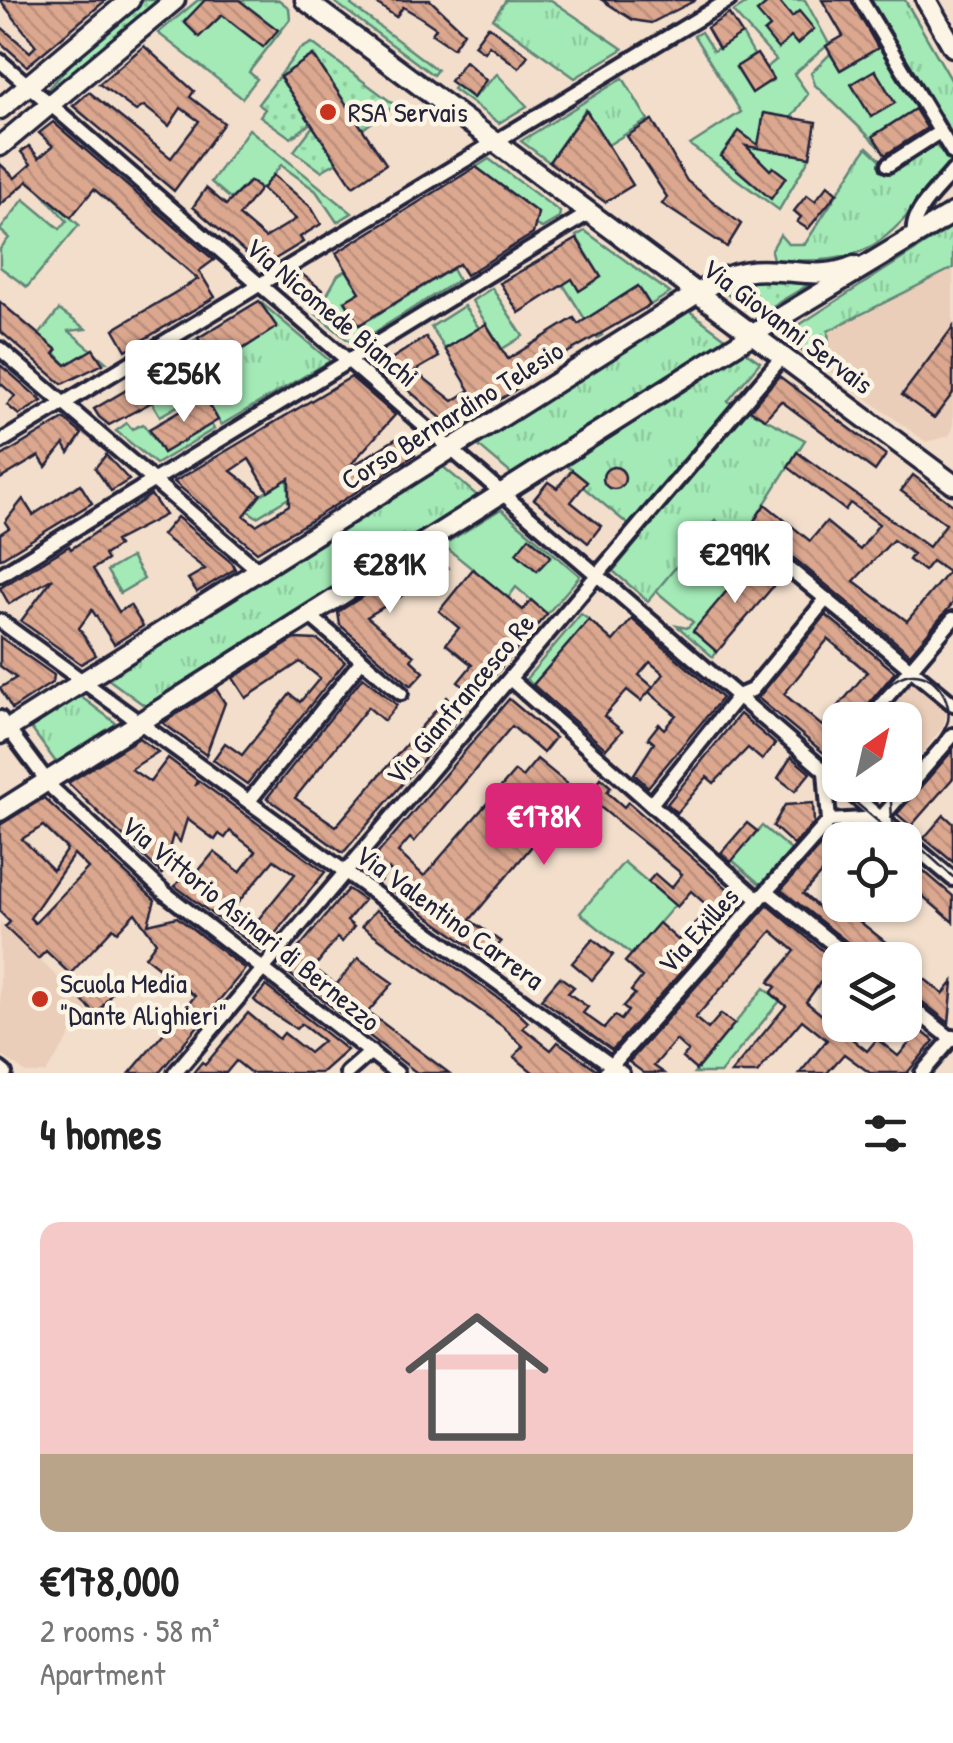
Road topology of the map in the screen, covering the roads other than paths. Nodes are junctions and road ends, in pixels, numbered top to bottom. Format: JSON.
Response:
{"nodes":[{"id":1,"x":130,"y":0,"type":"edge"},
{"id":2,"x":175,"y":0,"type":"edge"},
{"id":3,"x":305,"y":0,"type":"edge"},
{"id":4,"x":729,"y":0,"type":"edge"},
{"id":5,"x":861,"y":0,"type":"edge"},
{"id":6,"x":926,"y":0,"type":"edge"},
{"id":7,"x":953,"y":48,"type":"edge"},
{"id":8,"x":0,"y":61,"type":"edge"},
{"id":9,"x":28,"y":86,"type":"junction"},
{"id":10,"x":50,"y":104,"type":"junction"},
{"id":11,"x":0,"y":109,"type":"edge"},
{"id":12,"x":938,"y":133,"type":"junction"},
{"id":13,"x":494,"y":142,"type":"junction"},
{"id":14,"x":0,"y":146,"type":"edge"},
{"id":15,"x":953,"y":153,"type":"edge"},
{"id":16,"x":888,"y":165,"type":"dead end"},
{"id":17,"x":953,"y":172,"type":"edge"},
{"id":18,"x":953,"y":210,"type":"edge"},
{"id":19,"x":589,"y":213,"type":"junction"},
{"id":20,"x":914,"y":235,"type":"junction"},
{"id":21,"x":260,"y":284,"type":"junction"},
{"id":22,"x":698,"y":292,"type":"junction"},
{"id":23,"x":753,"y":334,"type":"junction"},
{"id":24,"x":0,"y":349,"type":"edge"},
{"id":25,"x":782,"y":356,"type":"junction"},
{"id":26,"x":352,"y":362,"type":"junction"},
{"id":27,"x":64,"y":404,"type":"junction"},
{"id":28,"x":0,"y":442,"type":"edge"},
{"id":29,"x":452,"y":448,"type":"junction"},
{"id":30,"x":154,"y":480,"type":"junction"},
{"id":31,"x":953,"y":484,"type":"edge"},
{"id":32,"x":506,"y":494,"type":"junction"},
{"id":33,"x":757,"y":542,"type":"dead end"},
{"id":34,"x":258,"y":570,"type":"junction"},
{"id":35,"x":598,"y":574,"type":"junction"},
{"id":36,"x":0,"y":575,"type":"edge"},
{"id":37,"x":826,"y":599,"type":"junction"},
{"id":38,"x":309,"y":615,"type":"junction"},
{"id":39,"x":953,"y":619,"type":"edge"},
{"id":40,"x":0,"y":621,"type":"edge"},
{"id":41,"x":362,"y":660,"type":"junction"},
{"id":42,"x":911,"y":669,"type":"junction"},
{"id":43,"x":510,"y":680,"type":"junction"},
{"id":44,"x":83,"y":681,"type":"junction"},
{"id":45,"x":401,"y":693,"type":"dead end"},
{"id":46,"x":738,"y":696,"type":"junction"},
{"id":47,"x":883,"y":702,"type":"edge"},
{"id":48,"x":953,"y":704,"type":"edge"},
{"id":49,"x":140,"y":723,"type":"junction"},
{"id":50,"x":3,"y":727,"type":"edge"},
{"id":51,"x":953,"y":735,"type":"edge"},
{"id":52,"x":822,"y":768,"type":"edge"},
{"id":53,"x":46,"y":782,"type":"junction"},
{"id":54,"x":249,"y":802,"type":"junction"},
{"id":55,"x":827,"y":802,"type":"edge"},
{"id":56,"x":862,"y":802,"type":"edge"},
{"id":57,"x":651,"y":804,"type":"junction"},
{"id":58,"x":0,"y":811,"type":"edge"},
{"id":59,"x":881,"y":818,"type":"junction"},
{"id":60,"x":829,"y":821,"type":"junction"},
{"id":61,"x":345,"y":872,"type":"junction"},
{"id":62,"x":953,"y":879,"type":"edge"},
{"id":63,"x":763,"y":895,"type":"junction"},
{"id":64,"x":828,"y":942,"type":"edge"},
{"id":65,"x":264,"y":969,"type":"junction"},
{"id":66,"x":922,"y":1015,"type":"edge"},
{"id":67,"x":952,"y":1039,"type":"edge"},
{"id":68,"x":370,"y":1052,"type":"junction"},
{"id":69,"x":613,"y":1070,"type":"edge"},
{"id":70,"x":176,"y":1073,"type":"edge"},
{"id":71,"x":347,"y":1073,"type":"edge"},
{"id":72,"x":398,"y":1073,"type":"edge"},
{"id":73,"x":922,"y":1073,"type":"edge"}],
"edges":[{"from":1,"to":9,"type":"street"},
{"from":2,"to":10,"type":"street"},
{"from":3,"to":13,"type":"street","name":"Via Giovanni Servais"},
{"from":4,"to":13,"type":"street"},
{"from":5,"to":12,"type":"street"},
{"from":6,"to":7,"type":"street"},
{"from":8,"to":9,"type":"street","name":"Via Nicomede Bianchi"},
{"from":9,"to":10,"type":"street","name":"Via Nicomede Bianchi"},
{"from":9,"to":11,"type":"street"},
{"from":10,"to":14,"type":"street"},
{"from":10,"to":21,"type":"street","name":"Via Nicomede Bianchi"},
{"from":12,"to":15,"type":"street"},
{"from":12,"to":16,"type":"street"},
{"from":13,"to":19,"type":"street","name":"Via Giovanni Servais"},
{"from":13,"to":21,"type":"street"},
{"from":17,"to":20,"type":"street"},
{"from":18,"to":20,"type":"street","name":"Corso Bernardino Telesio"},
{"from":19,"to":22,"type":"street","name":"Via Giovanni Servais"},
{"from":19,"to":26,"type":"street"},
{"from":20,"to":22,"type":"street","name":"Corso Bernardino Telesio"},
{"from":20,"to":23,"type":"street","name":"Corso Bernardino Telesio"},
{"from":21,"to":26,"type":"street","name":"Via Nicomede Bianchi"},
{"from":21,"to":27,"type":"street"},
{"from":22,"to":23,"type":"street","name":"Via Giovanni Servais"},
{"from":22,"to":29,"type":"street","name":"Corso Bernardino Telesio"},
{"from":23,"to":25,"type":"street","name":"Via Giovanni Servais"},
{"from":23,"to":32,"type":"street","name":"Corso Bernardino Telesio"},
{"from":24,"to":27,"type":"street"},
{"from":25,"to":31,"type":"street","name":"Via Giovanni Servais"},
{"from":25,"to":35,"type":"street","name":"Via Gianfrancesco Re"},
{"from":26,"to":29,"type":"street","name":"Via Nicomede Bianchi"},
{"from":26,"to":30,"type":"street"},
{"from":27,"to":28,"type":"street"},
{"from":27,"to":30,"type":"street"},
{"from":29,"to":32,"type":"street","name":"Via Nicomede Bianchi"},
{"from":29,"to":34,"type":"street","name":"Corso Bernardino Telesio"},
{"from":30,"to":34,"type":"street"},
{"from":30,"to":36,"type":"street"},
{"from":32,"to":35,"type":"street","name":"Via Nicomede Bianchi"},
{"from":32,"to":38,"type":"street","name":"Corso Bernardino Telesio"},
{"from":33,"to":37,"type":"street"},
{"from":34,"to":44,"type":"street","name":"Corso Bernardino Telesio"},
{"from":35,"to":43,"type":"street","name":"Via Gianfrancesco Re"},
{"from":35,"to":46,"type":"street","name":"Via Nicomede Bianchi"},
{"from":37,"to":42,"type":"street"},
{"from":37,"to":46,"type":"street"},
{"from":38,"to":41,"type":"street"},
{"from":38,"to":49,"type":"street","name":"Corso Bernardino Telesio"},
{"from":39,"to":42,"type":"street"},
{"from":40,"to":44,"type":"street","name":"Via Valentino Carrera"},
{"from":41,"to":45,"type":"street"},
{"from":41,"to":54,"type":"street"},
{"from":42,"to":47,"type":"street"},
{"from":42,"to":48,"type":"street"},
{"from":43,"to":57,"type":"street"},
{"from":43,"to":61,"type":"street","name":"Via Gianfrancesco Re"},
{"from":44,"to":49,"type":"street","name":"Via Valentino Carrera"},
{"from":44,"to":50,"type":"street","name":"Corso Bernardino Telesio"},
{"from":46,"to":52,"type":"street","name":"Via Nicomede Bianchi"},
{"from":46,"to":57,"type":"street"},
{"from":49,"to":53,"type":"street","name":"Corso Bernardino Telesio"},
{"from":49,"to":54,"type":"street","name":"Via Valentino Carrera"},
{"from":50,"to":53,"type":"street","name":"Via Vittorio Asinari di Bernezzo"},
{"from":51,"to":59,"type":"street"},
{"from":53,"to":58,"type":"street","name":"Corso Bernardino Telesio"},
{"from":53,"to":65,"type":"street","name":"Via Vittorio Asinari di Bernezzo"},
{"from":54,"to":61,"type":"street","name":"Via Valentino Carrera"},
{"from":55,"to":60,"type":"street"},
{"from":56,"to":59,"type":"street","name":"Via Nicomede Bianchi"},
{"from":57,"to":63,"type":"street"},
{"from":59,"to":60,"type":"street"},
{"from":59,"to":62,"type":"street","name":"Via Nicomede Bianchi"},
{"from":60,"to":63,"type":"street","name":"Via Exilles"},
{"from":61,"to":65,"type":"street","name":"Via Gianfrancesco Re"},
{"from":61,"to":69,"type":"street","name":"Via Valentino Carrera"},
{"from":63,"to":64,"type":"street"},
{"from":63,"to":69,"type":"street","name":"Via Exilles"},
{"from":65,"to":68,"type":"street","name":"Via Vittorio Asinari di Bernezzo"},
{"from":65,"to":70,"type":"street","name":"Via Gianfrancesco Re"},
{"from":66,"to":67,"type":"street"},
{"from":67,"to":73,"type":"street"},
{"from":68,"to":71,"type":"street"},
{"from":68,"to":72,"type":"street","name":"Via Vittorio Asinari di Bernezzo"}]}
